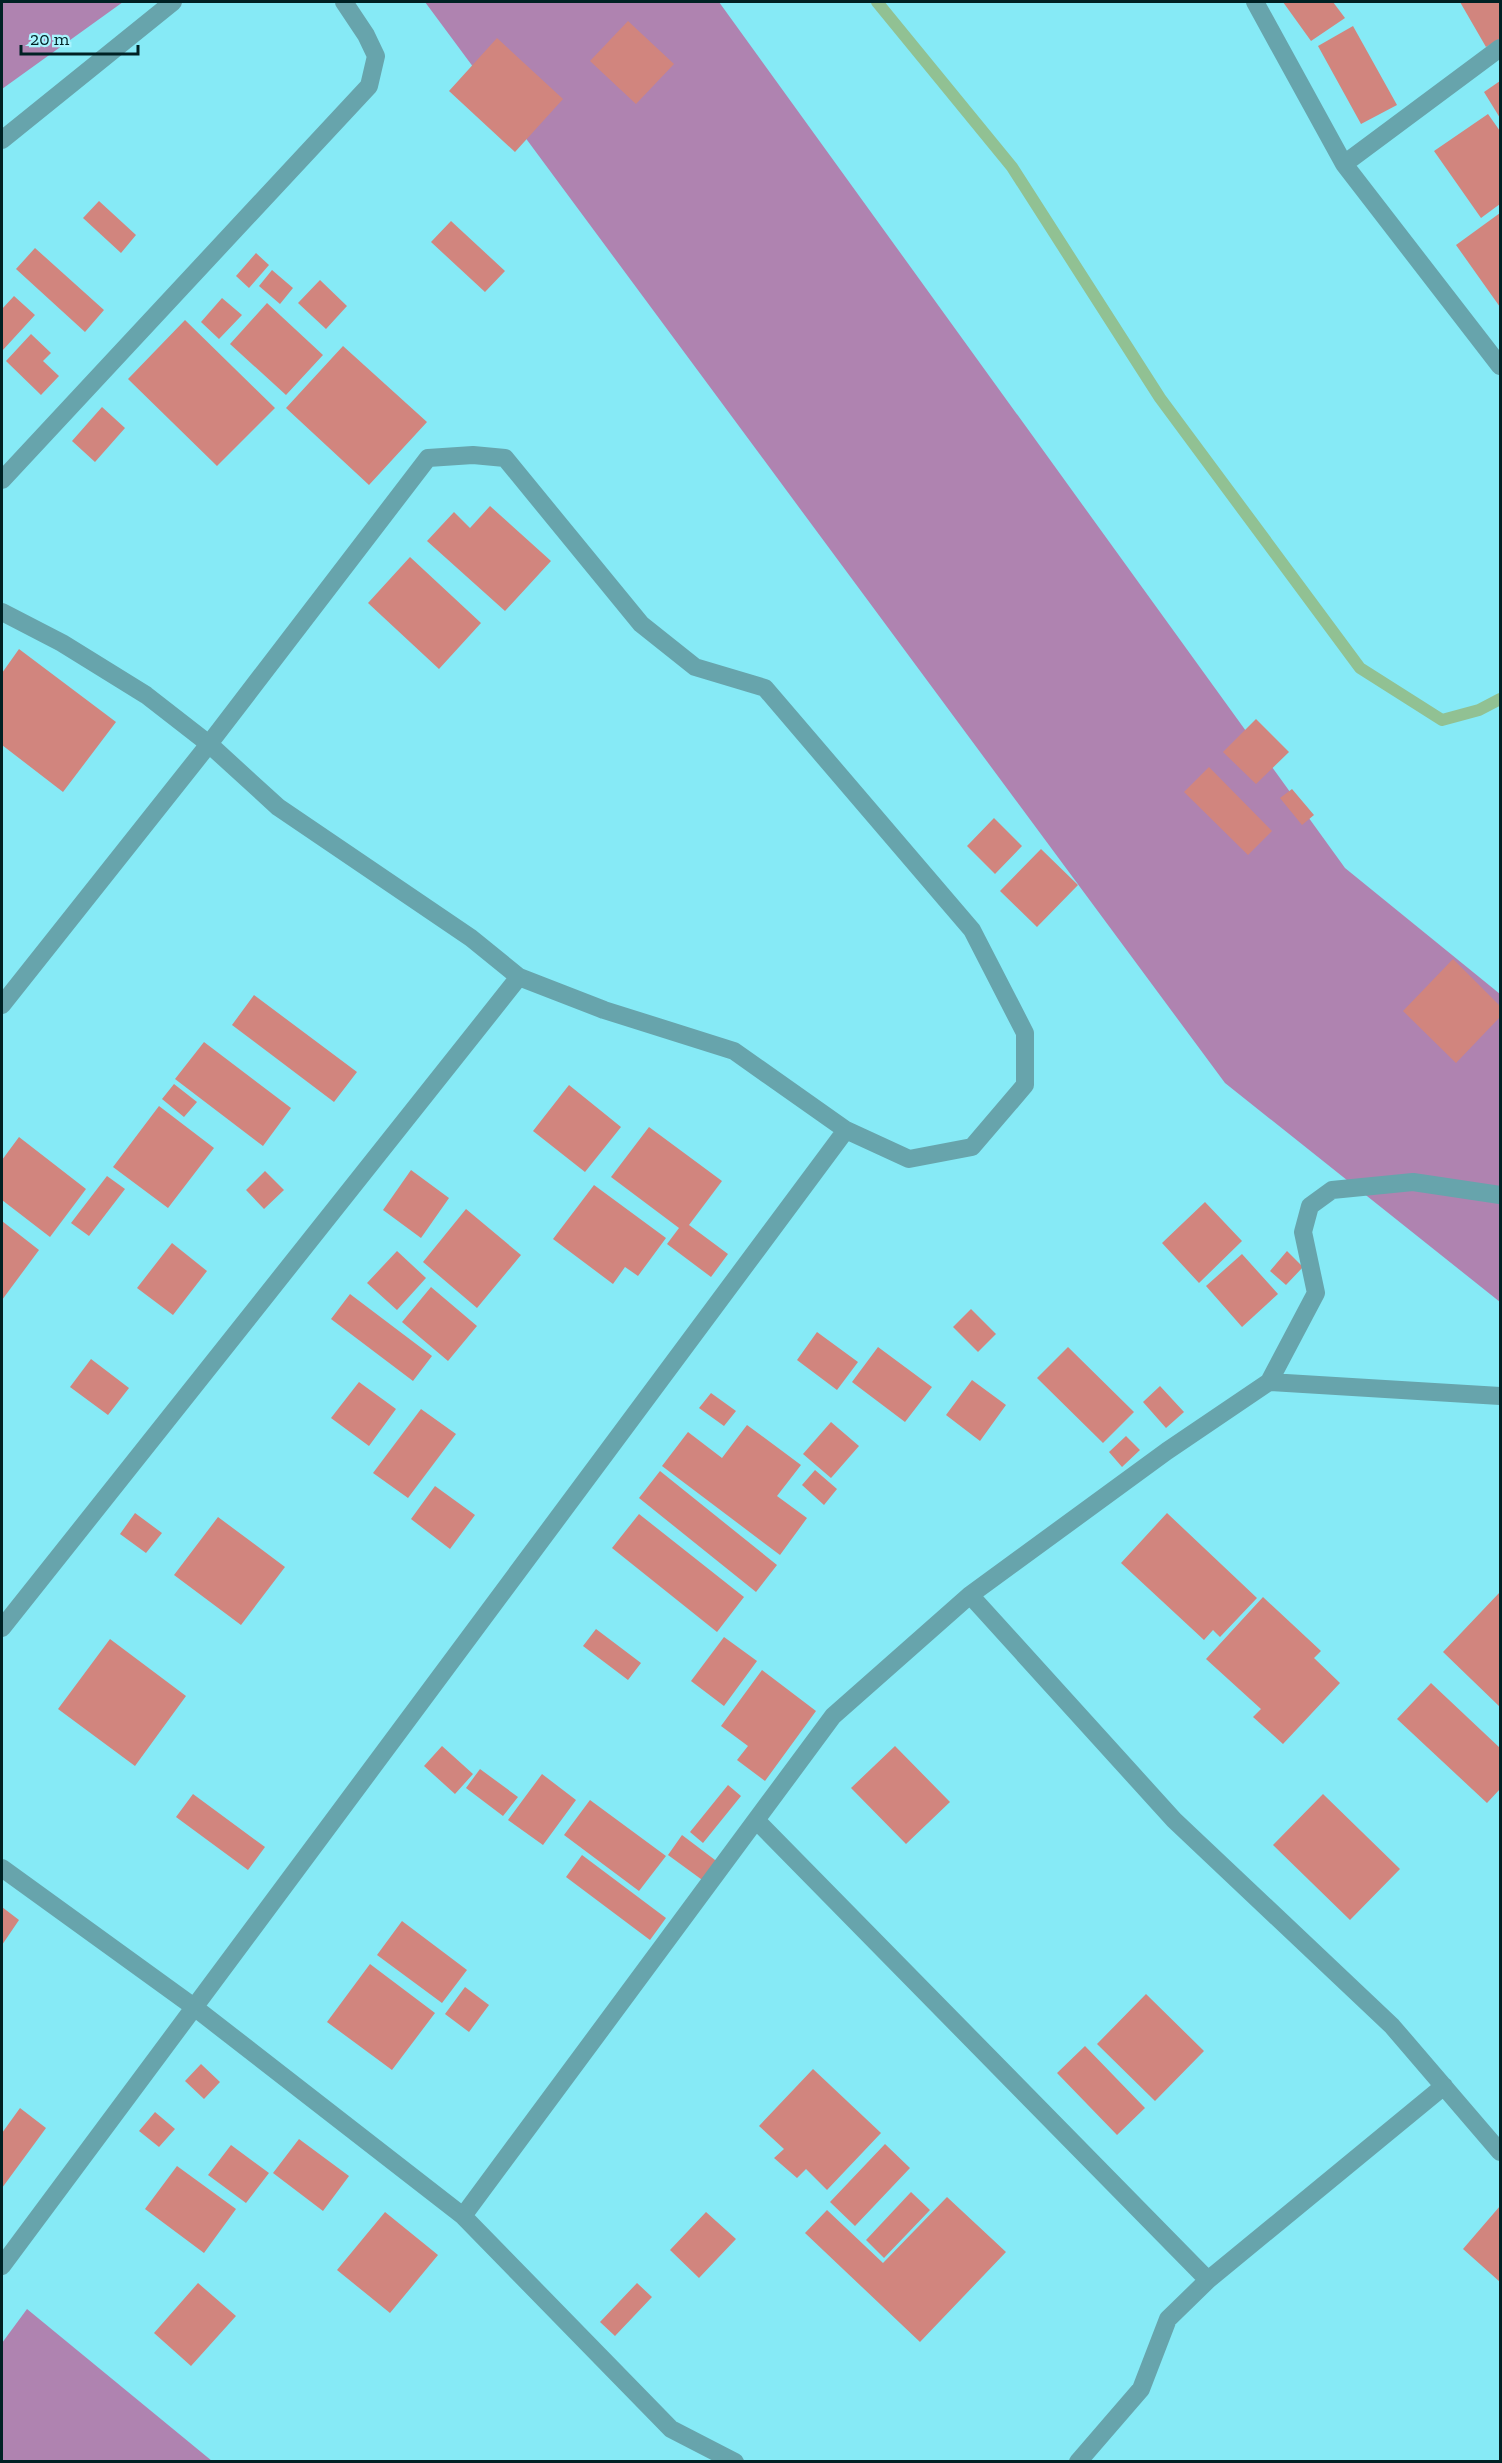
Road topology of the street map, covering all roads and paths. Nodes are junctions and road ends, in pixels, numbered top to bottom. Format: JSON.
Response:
{"nodes":[{"id":1,"x":173,"y":2,"type":"edge"},
{"id":2,"x":344,"y":2,"type":"edge"},
{"id":3,"x":1255,"y":2,"type":"edge"},
{"id":4,"x":1500,"y":48,"type":"edge"},
{"id":5,"x":2,"y":140,"type":"edge"},
{"id":6,"x":1344,"y":164,"type":"junction"},
{"id":7,"x":1500,"y":366,"type":"edge"},
{"id":8,"x":2,"y":480,"type":"edge"},
{"id":9,"x":2,"y":612,"type":"edge"},
{"id":10,"x":209,"y":744,"type":"junction"},
{"id":11,"x":519,"y":977,"type":"junction"},
{"id":12,"x":2,"y":1005,"type":"edge"},
{"id":13,"x":846,"y":1130,"type":"junction"},
{"id":14,"x":1500,"y":1195,"type":"edge"},
{"id":15,"x":1269,"y":1382,"type":"junction"},
{"id":16,"x":1500,"y":1396,"type":"edge"},
{"id":17,"x":970,"y":1595,"type":"junction"},
{"id":18,"x":2,"y":1628,"type":"edge"},
{"id":19,"x":756,"y":1820,"type":"junction"},
{"id":20,"x":2,"y":1868,"type":"edge"},
{"id":21,"x":194,"y":2007,"type":"junction"},
{"id":22,"x":1444,"y":2086,"type":"junction"},
{"id":23,"x":1500,"y":2152,"type":"edge"},
{"id":24,"x":463,"y":2216,"type":"junction"},
{"id":25,"x":2,"y":2266,"type":"edge"},
{"id":26,"x":1208,"y":2280,"type":"junction"},
{"id":27,"x":735,"y":2462,"type":"edge"},
{"id":28,"x":1078,"y":2462,"type":"edge"}],
"edges":[{"from":1,"to":5,"type":"street"},
{"from":2,"to":8,"type":"street"},
{"from":3,"to":6,"type":"street"},
{"from":4,"to":6,"type":"street"},
{"from":6,"to":7,"type":"street"},
{"from":9,"to":10,"type":"street"},
{"from":10,"to":11,"type":"street"},
{"from":10,"to":12,"type":"street"},
{"from":10,"to":13,"type":"street"},
{"from":11,"to":13,"type":"street"},
{"from":11,"to":18,"type":"street"},
{"from":13,"to":21,"type":"street"},
{"from":14,"to":15,"type":"street"},
{"from":15,"to":16,"type":"street"},
{"from":15,"to":17,"type":"street"},
{"from":17,"to":19,"type":"street"},
{"from":17,"to":22,"type":"street"},
{"from":19,"to":24,"type":"street"},
{"from":19,"to":26,"type":"street"},
{"from":20,"to":21,"type":"street"},
{"from":21,"to":24,"type":"street"},
{"from":21,"to":25,"type":"street"},
{"from":22,"to":23,"type":"street"},
{"from":22,"to":26,"type":"street"},
{"from":24,"to":27,"type":"street"},
{"from":26,"to":28,"type":"street"}]}
